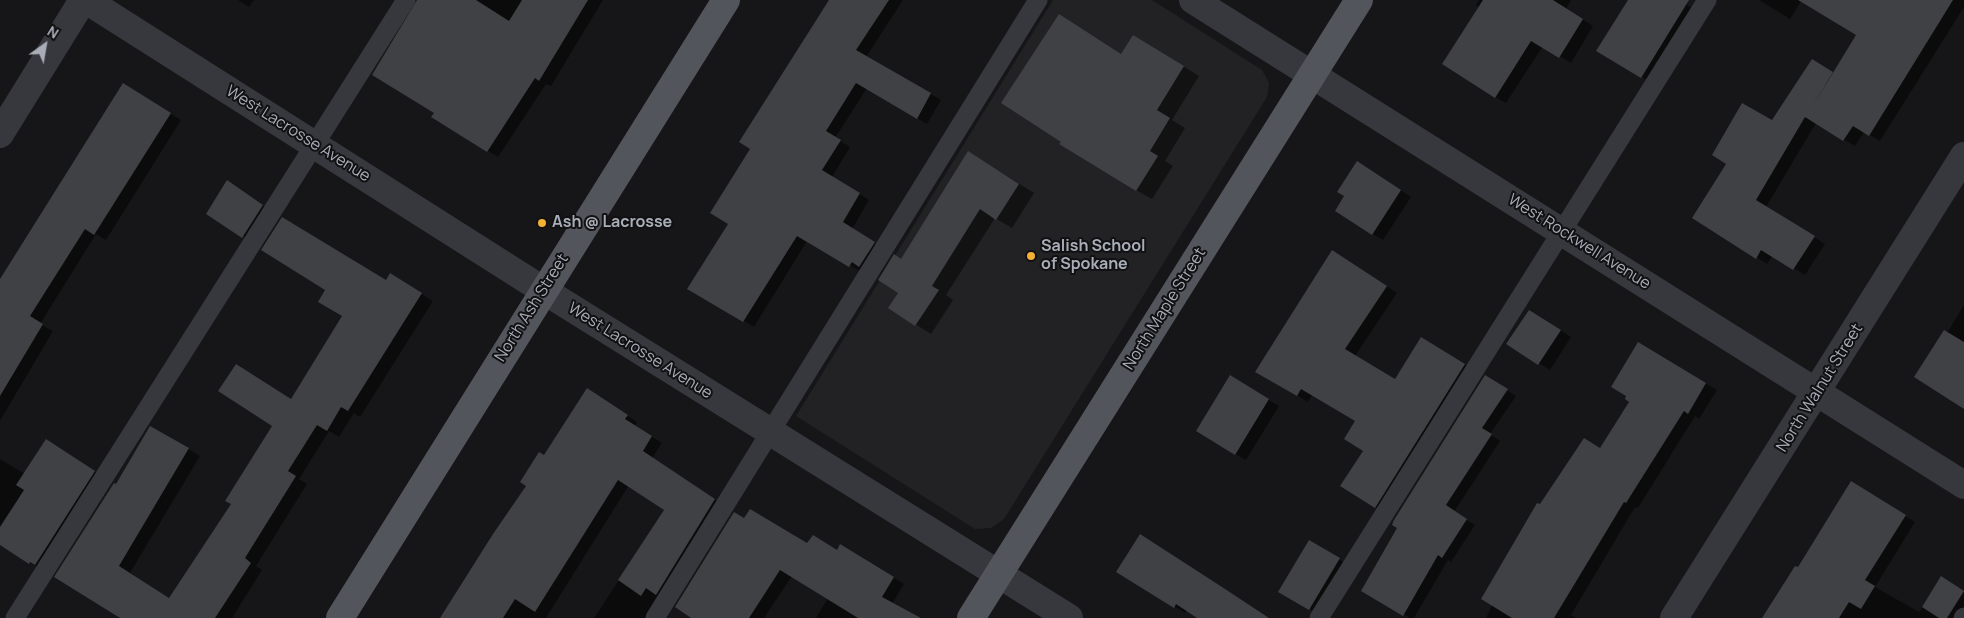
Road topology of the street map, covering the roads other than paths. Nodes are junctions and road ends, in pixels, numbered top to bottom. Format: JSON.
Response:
{"nodes":[{"id":1,"x":85,"y":0,"type":"edge"},
{"id":2,"x":406,"y":0,"type":"edge"},
{"id":3,"x":726,"y":0,"type":"edge"},
{"id":4,"x":1038,"y":0,"type":"edge"},
{"id":5,"x":1193,"y":0,"type":"edge"},
{"id":6,"x":1359,"y":0,"type":"edge"},
{"id":7,"x":1707,"y":0,"type":"edge"},
{"id":8,"x":1312,"y":76,"type":"junction"},
{"id":9,"x":0,"y":134,"type":"edge"},
{"id":10,"x":315,"y":145,"type":"junction"},
{"id":11,"x":1964,"y":156,"type":"edge"},
{"id":12,"x":1561,"y":230,"type":"junction"},
{"id":13,"x":543,"y":290,"type":"junction"},
{"id":14,"x":1817,"y":392,"type":"junction"},
{"id":15,"x":770,"y":432,"type":"junction"},
{"id":16,"x":1964,"y":485,"type":"edge"},
{"id":17,"x":999,"y":573,"type":"junction"},
{"id":18,"x":15,"y":618,"type":"edge"},
{"id":19,"x":340,"y":618,"type":"edge"},
{"id":20,"x":655,"y":618,"type":"edge"},
{"id":21,"x":971,"y":618,"type":"edge"},
{"id":22,"x":1069,"y":618,"type":"edge"},
{"id":23,"x":1320,"y":618,"type":"edge"},
{"id":24,"x":1674,"y":618,"type":"edge"}],
"edges":[{"from":1,"to":9,"type":"street"},
{"from":1,"to":10,"type":"street","name":"West Lacrosse Avenue"},
{"from":2,"to":10,"type":"lane"},
{"from":3,"to":13,"type":"main road","name":"North Ash Street"},
{"from":4,"to":15,"type":"lane"},
{"from":5,"to":8,"type":"street","name":"West Rockwell Avenue"},
{"from":6,"to":8,"type":"main road","name":"North Maple Street"},
{"from":7,"to":12,"type":"lane"},
{"from":8,"to":12,"type":"street","name":"West Rockwell Avenue"},
{"from":8,"to":17,"type":"main road","name":"North Maple Street"},
{"from":10,"to":13,"type":"street","name":"West Lacrosse Avenue"},
{"from":10,"to":18,"type":"lane"},
{"from":11,"to":14,"type":"street","name":"North Walnut Street"},
{"from":12,"to":14,"type":"street","name":"West Rockwell Avenue"},
{"from":12,"to":23,"type":"lane"},
{"from":13,"to":15,"type":"street","name":"West Lacrosse Avenue"},
{"from":13,"to":19,"type":"main road","name":"North Ash Street"},
{"from":14,"to":16,"type":"street","name":"West Rockwell Avenue"},
{"from":14,"to":24,"type":"street","name":"North Walnut Street"},
{"from":15,"to":17,"type":"street","name":"West Lacrosse Avenue"},
{"from":15,"to":20,"type":"lane"},
{"from":17,"to":21,"type":"main road","name":"North Maple Street"},
{"from":17,"to":22,"type":"street","name":"West Lacrosse Avenue"}]}
